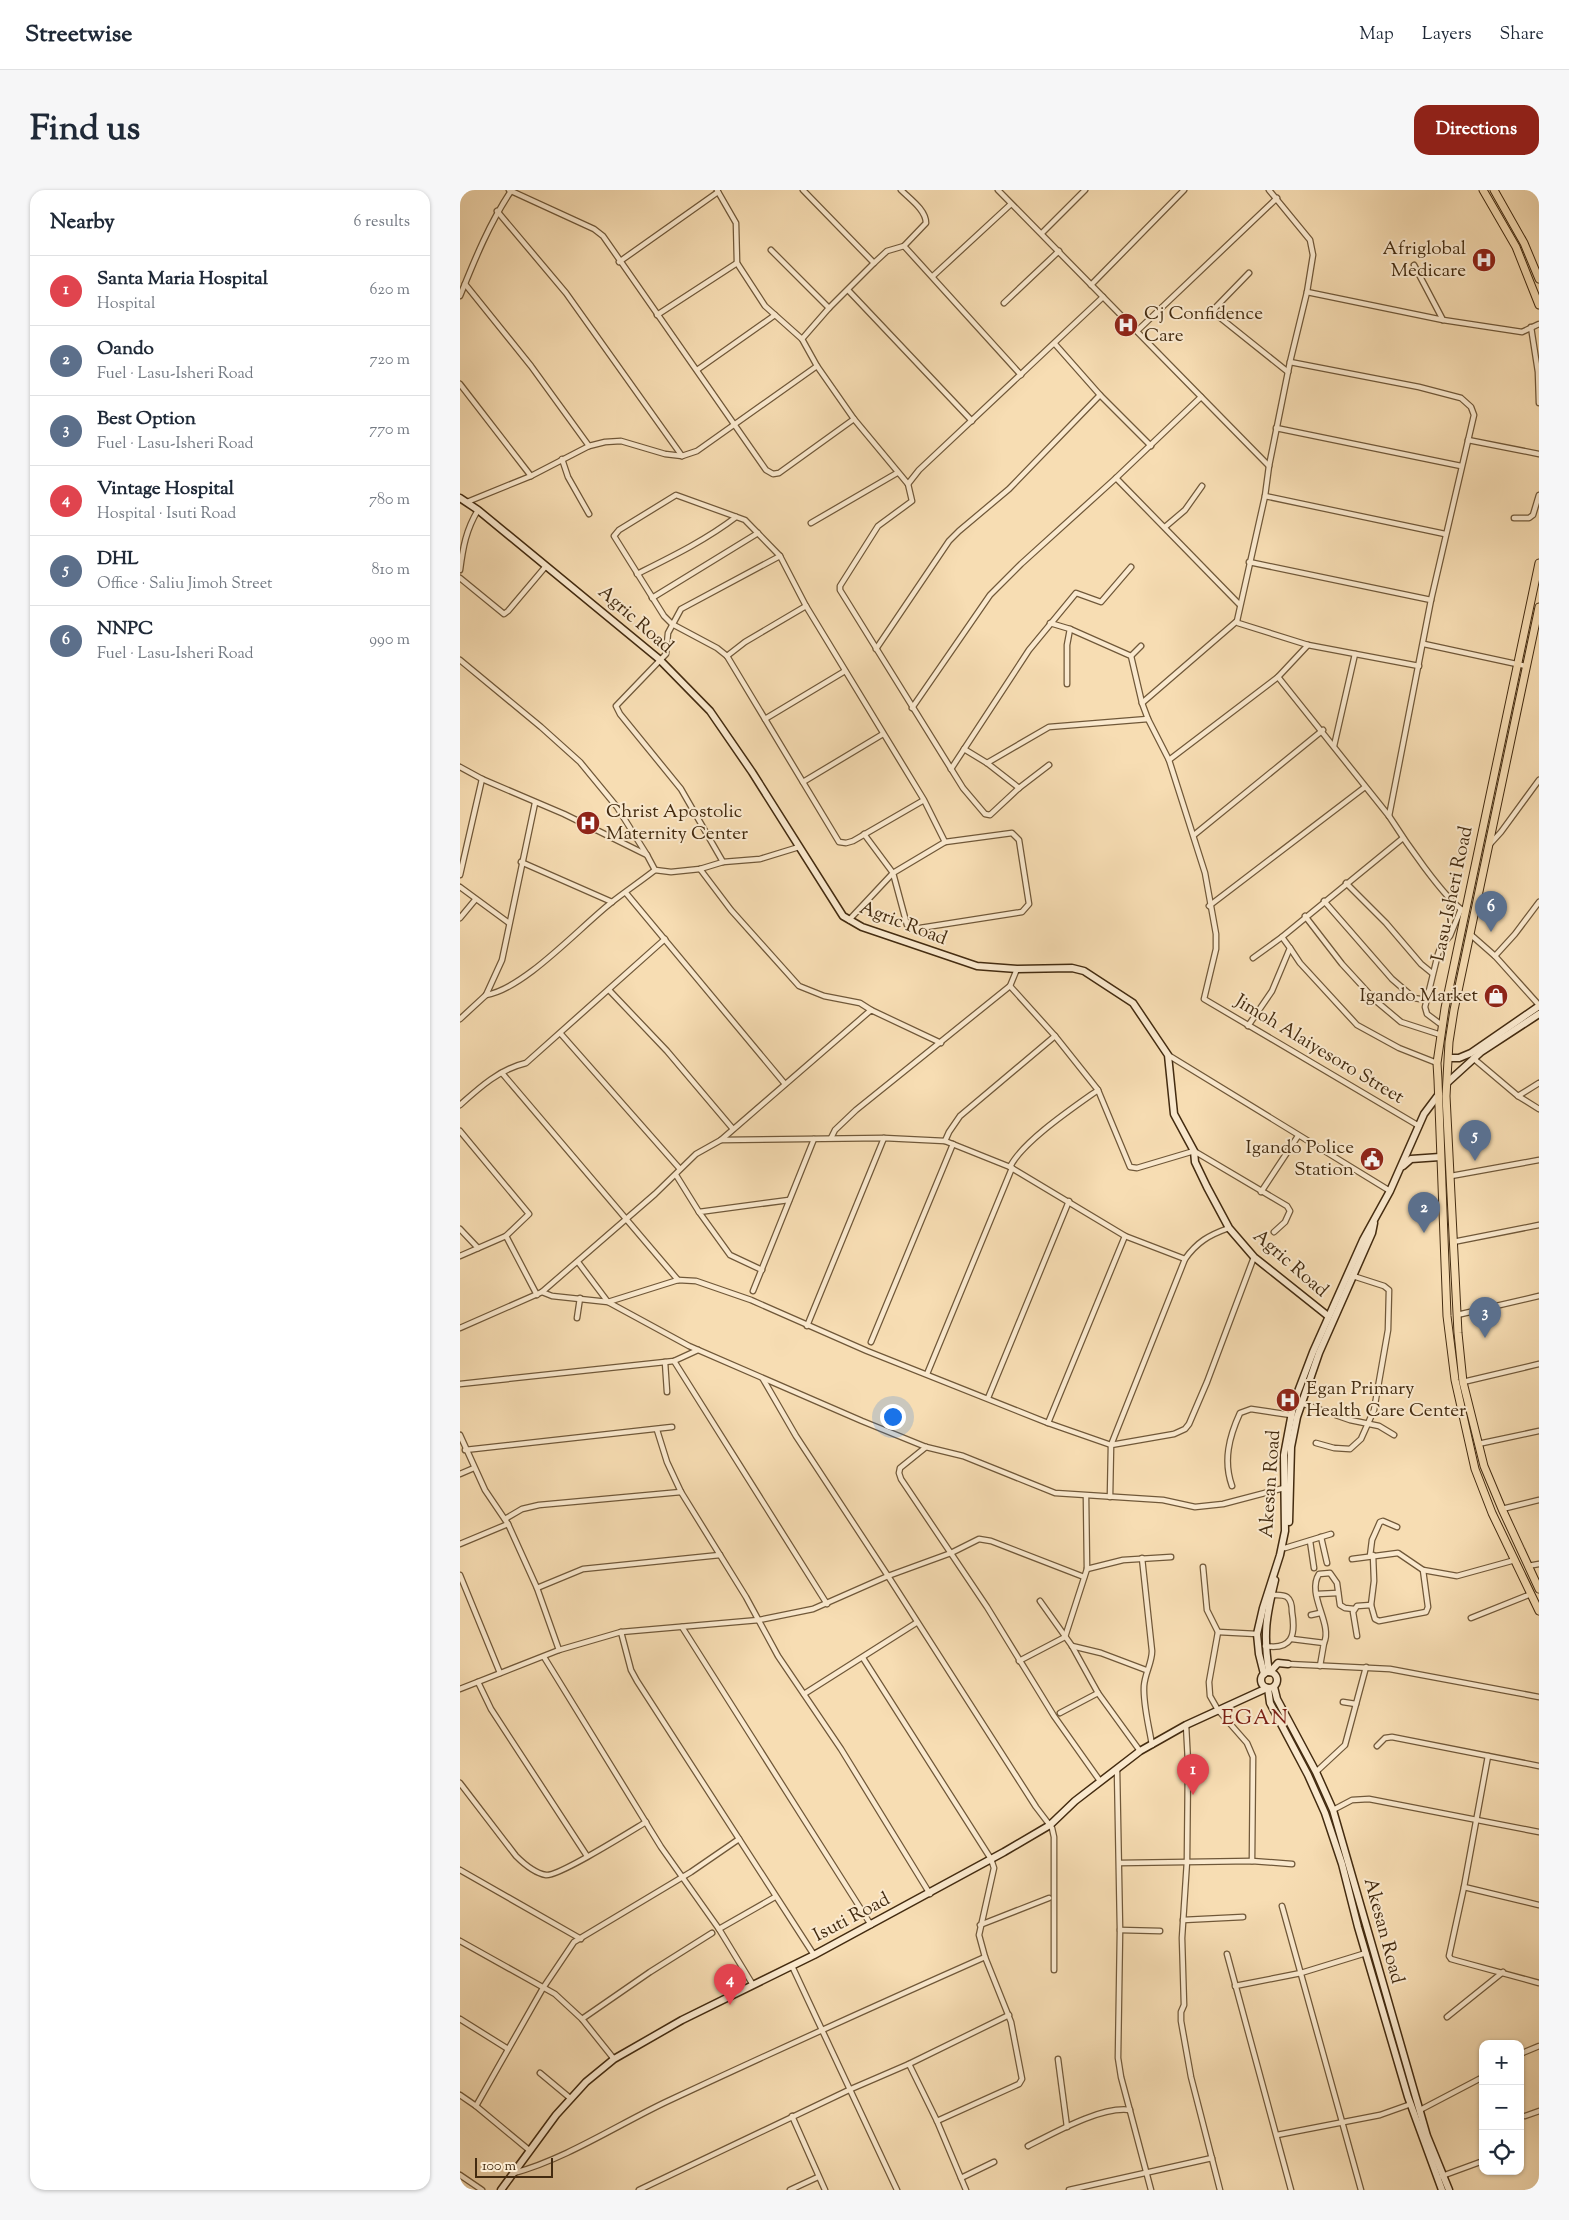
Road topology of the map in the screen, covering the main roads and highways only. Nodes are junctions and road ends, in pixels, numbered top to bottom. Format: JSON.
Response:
{"nodes":[{"id":1,"x":1483,"y":190,"type":"edge"},
{"id":2,"x":1494,"y":190,"type":"edge"},
{"id":3,"x":1539,"y":280,"type":"edge"},
{"id":4,"x":1539,"y":305,"type":"edge"},
{"id":5,"x":1539,"y":562,"type":"edge"},
{"id":6,"x":1539,"y":607,"type":"edge"},
{"id":7,"x":1539,"y":1589,"type":"edge"},
{"id":8,"x":1539,"y":1610,"type":"edge"}],
"edges":[{"from":1,"to":4,"type":"main road"},
{"from":2,"to":3,"type":"main road"},
{"from":5,"to":8,"type":"main road","name":"Lasu-Isheri Road"},
{"from":6,"to":7,"type":"main road","name":"Lasu-Isheri Road"}]}
